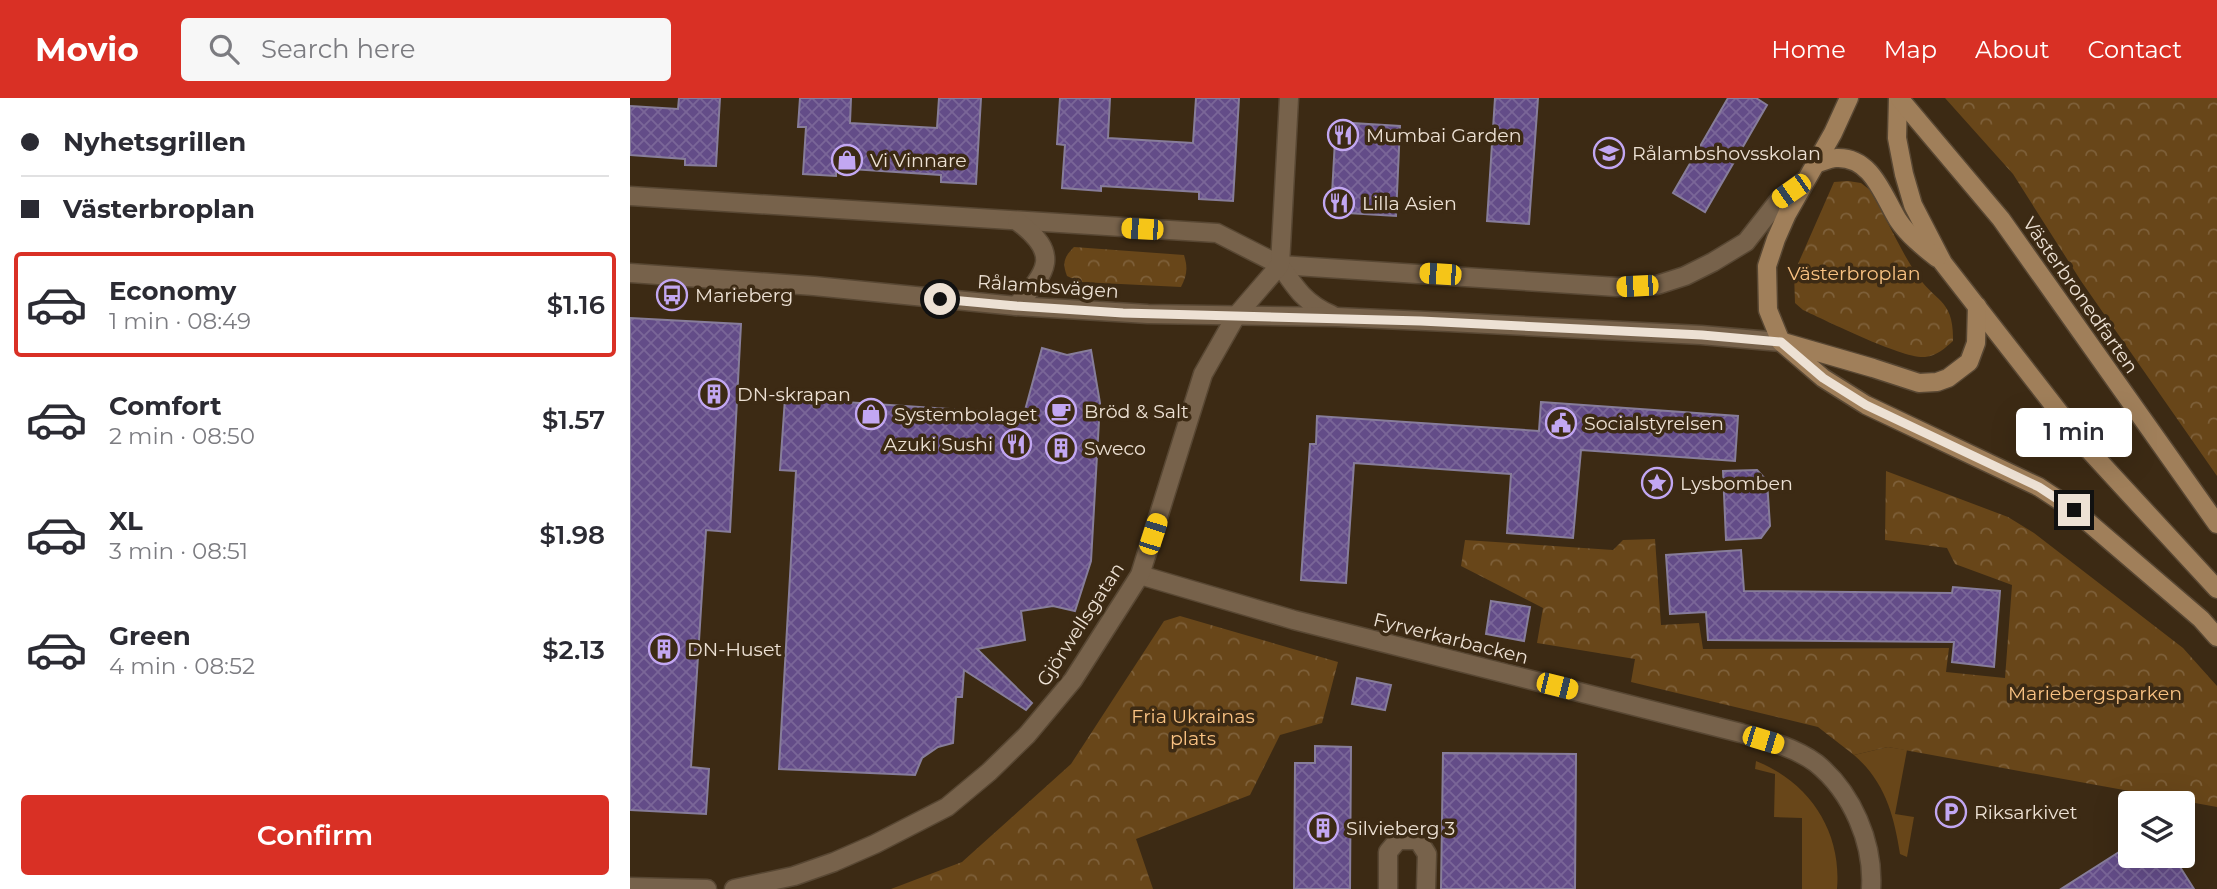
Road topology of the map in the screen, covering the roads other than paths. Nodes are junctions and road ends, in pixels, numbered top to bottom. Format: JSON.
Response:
{"nodes":[{"id":1,"x":1289,"y":98,"type":"edge"},
{"id":2,"x":1849,"y":98,"type":"edge"},
{"id":3,"x":1897,"y":103,"type":"edge"},
{"id":4,"x":1815,"y":164,"type":"junction"},
{"id":5,"x":1804,"y":181,"type":"junction"},
{"id":6,"x":630,"y":196,"type":"edge"},
{"id":7,"x":1017,"y":221,"type":"junction"},
{"id":8,"x":1943,"y":263,"type":"junction"},
{"id":9,"x":1280,"y":265,"type":"junction"},
{"id":10,"x":630,"y":273,"type":"edge"},
{"id":11,"x":1016,"y":306,"type":"junction"},
{"id":12,"x":1977,"y":306,"type":"junction"},
{"id":13,"x":1236,"y":316,"type":"junction"},
{"id":14,"x":1337,"y":317,"type":"junction"},
{"id":15,"x":1781,"y":342,"type":"junction"},
{"id":16,"x":2217,"y":524,"type":"edge"},
{"id":17,"x":1140,"y":575,"type":"junction"},
{"id":18,"x":2217,"y":589,"type":"edge"},
{"id":19,"x":2217,"y":636,"type":"edge"},
{"id":20,"x":630,"y":887,"type":"edge"},
{"id":21,"x":707,"y":889,"type":"edge"},
{"id":22,"x":734,"y":889,"type":"edge"},
{"id":23,"x":1388,"y":889,"type":"edge"},
{"id":24,"x":1426,"y":889,"type":"edge"},
{"id":25,"x":1871,"y":889,"type":"edge"}],
"edges":[{"from":1,"to":9,"type":"street"},
{"from":2,"to":4,"type":"main road"},
{"from":3,"to":8,"type":"main road"},
{"from":3,"to":16,"type":"main road","name":"Västerbronedfarten"},
{"from":4,"to":5,"type":"main road"},
{"from":4,"to":8,"type":"main road"},
{"from":5,"to":9,"type":"street","name":"Rålambsvägen"},
{"from":5,"to":15,"type":"main road"},
{"from":6,"to":7,"type":"street","name":"Rålambsvägen"},
{"from":7,"to":9,"type":"street","name":"Rålambsvägen"},
{"from":7,"to":11,"type":"street"},
{"from":8,"to":12,"type":"main road"},
{"from":9,"to":13,"type":"street","name":"Gjörwellsgatan"},
{"from":9,"to":14,"type":"street","name":"Rålambsvägen"},
{"from":10,"to":11,"type":"street","name":"Rålambsvägen"},
{"from":11,"to":13,"type":"street","name":"Rålambsvägen"},
{"from":12,"to":15,"type":"main road"},
{"from":12,"to":18,"type":"main road"},
{"from":13,"to":14,"type":"street","name":"Rålambsvägen"},
{"from":13,"to":17,"type":"street","name":"Gjörwellsgatan"},
{"from":14,"to":15,"type":"street","name":"Rålambsvägen"},
{"from":15,"to":19,"type":"main road"},
{"from":17,"to":22,"type":"street","name":"Gjörwellsgatan"},
{"from":17,"to":25,"type":"street","name":"Fyrverkarbacken"},
{"from":20,"to":21,"type":"street"},
{"from":23,"to":24,"type":"street"}]}
